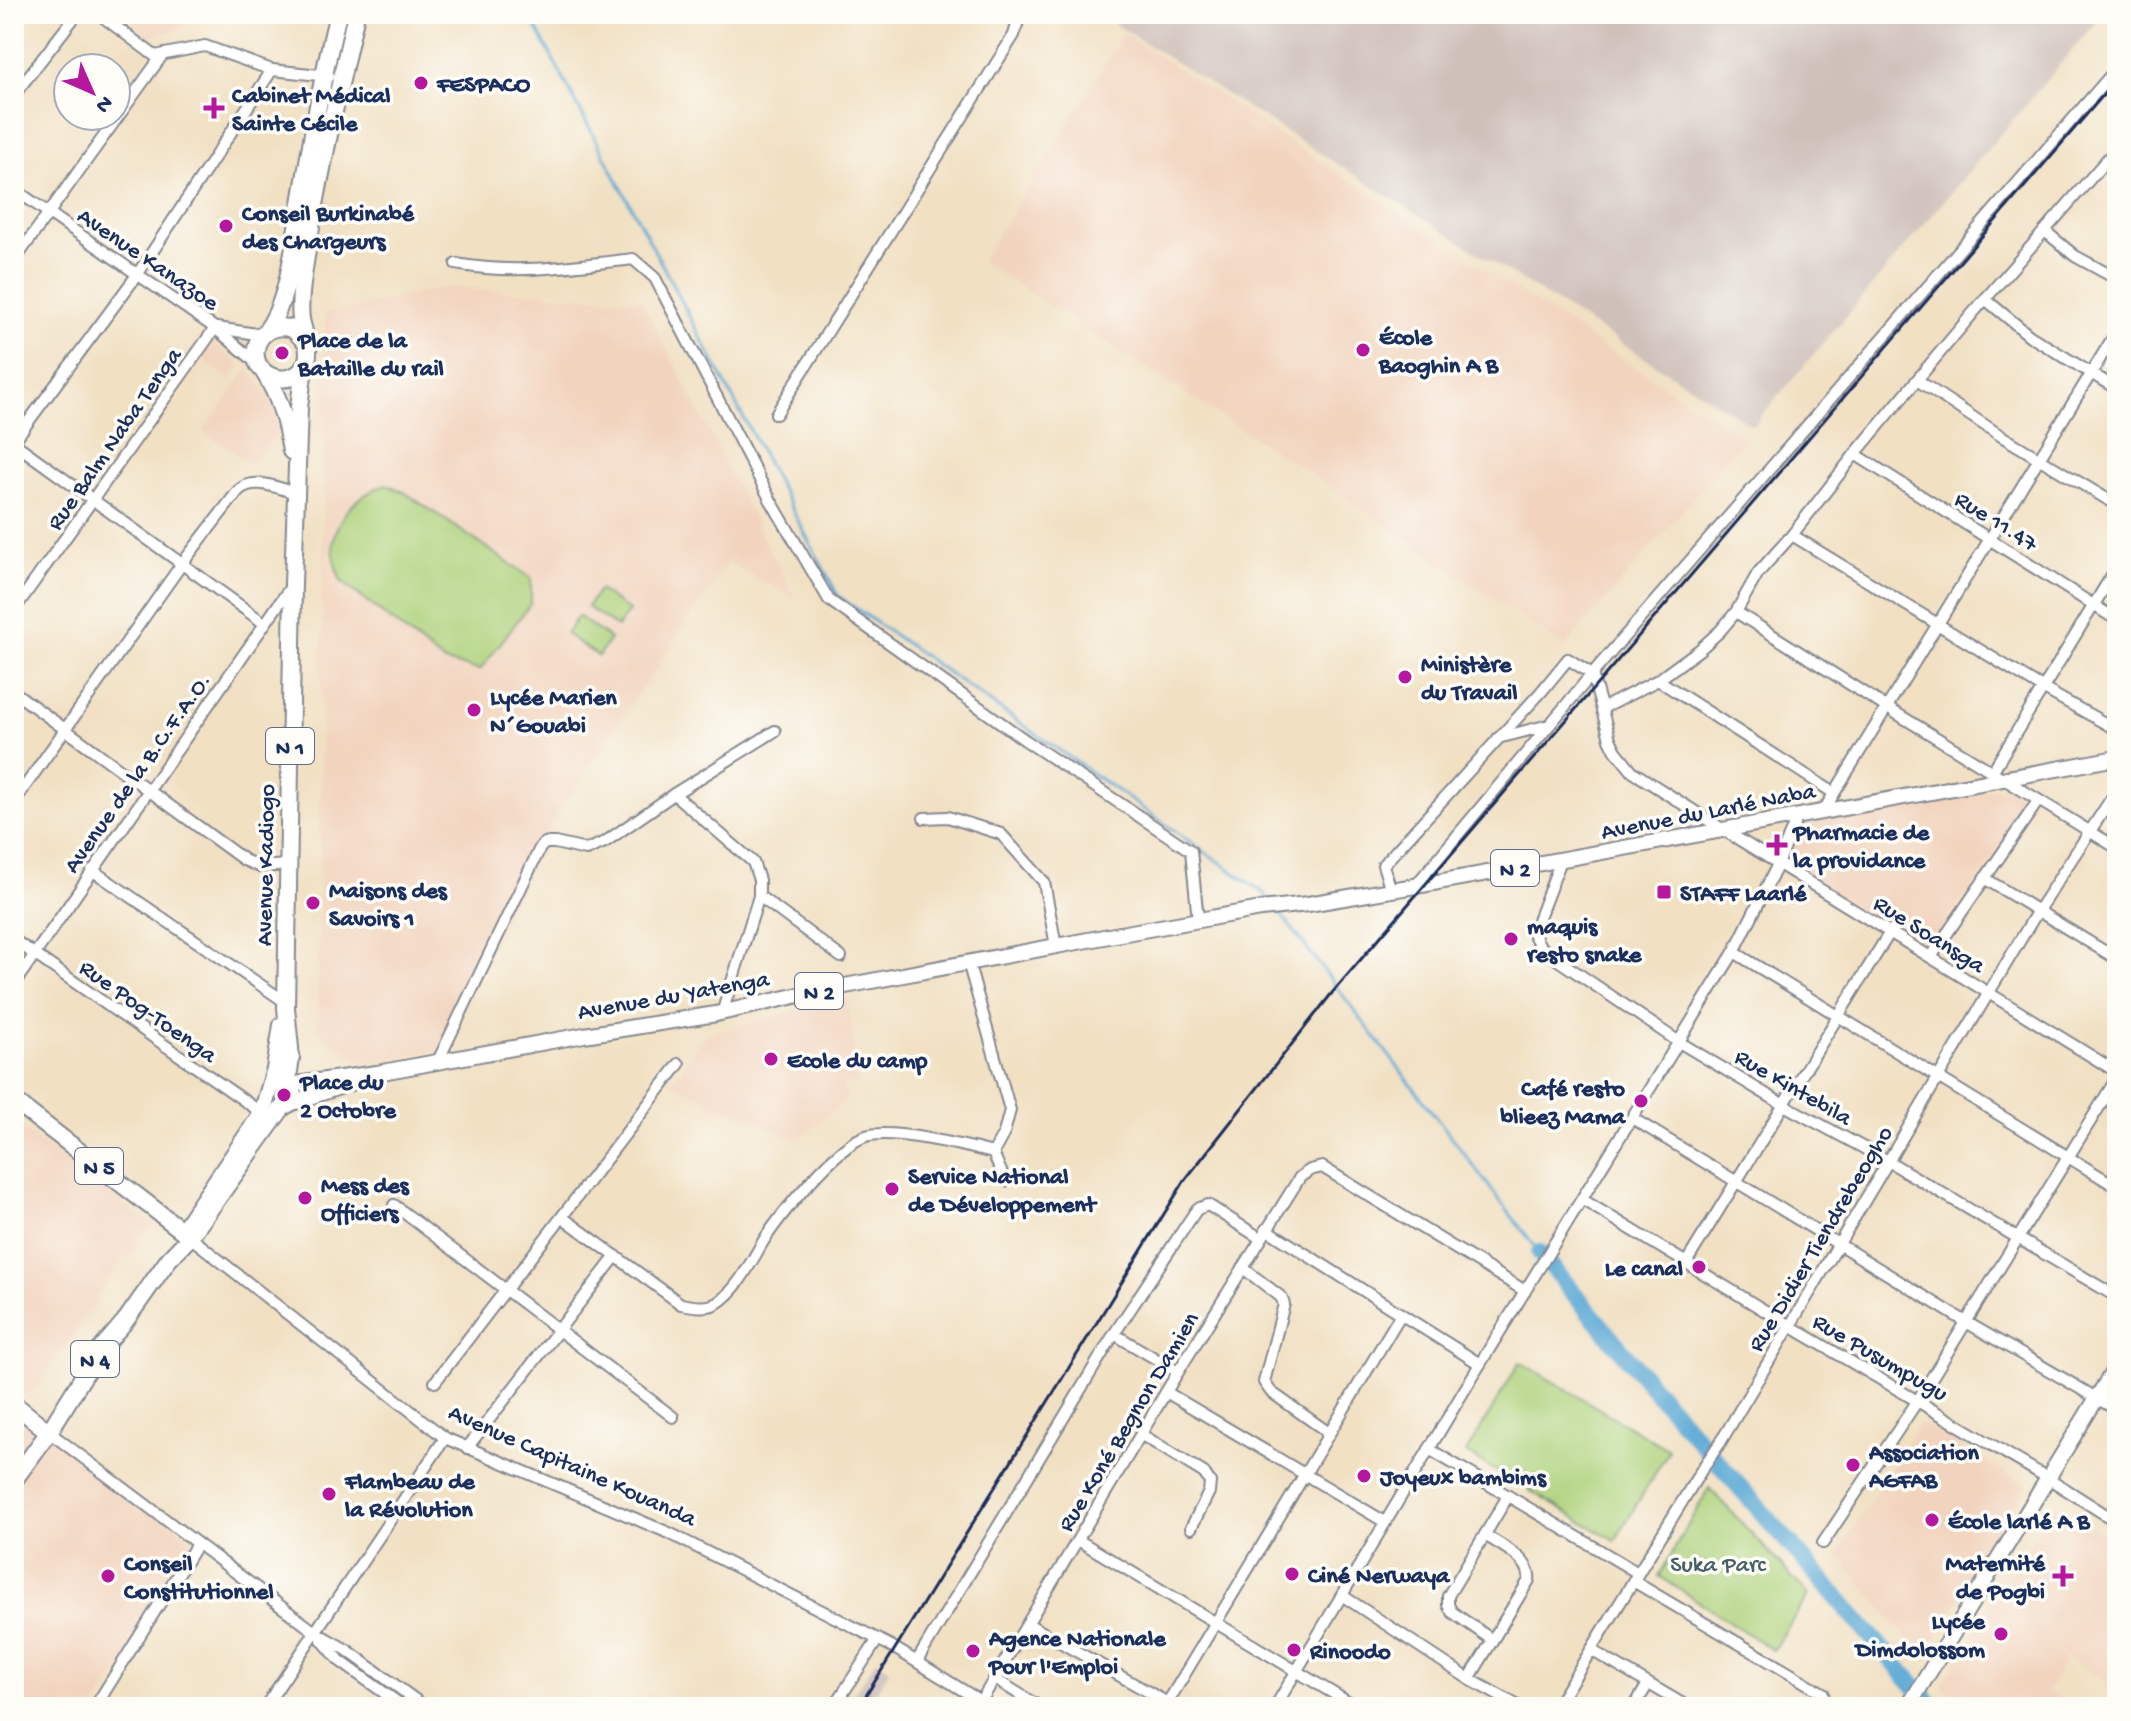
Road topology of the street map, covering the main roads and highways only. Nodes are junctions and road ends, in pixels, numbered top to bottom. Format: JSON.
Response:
{"nodes":[{"id":1,"x":338,"y":14,"type":"edge"},
{"id":2,"x":356,"y":14,"type":"edge"},
{"id":3,"x":264,"y":334,"type":"junction"},
{"id":4,"x":307,"y":343,"type":"junction"},
{"id":5,"x":304,"y":367,"type":"junction"},
{"id":6,"x":261,"y":368,"type":"junction"},
{"id":7,"x":296,"y":488,"type":"junction"},
{"id":8,"x":2117,"y":758,"type":"edge"},
{"id":9,"x":1261,"y":909,"type":"joint"},
{"id":10,"x":287,"y":1005,"type":"junction"},
{"id":11,"x":377,"y":1073,"type":"junction"},
{"id":12,"x":288,"y":1085,"type":"junction"},
{"id":13,"x":266,"y":1099,"type":"junction"},
{"id":14,"x":14,"y":1101,"type":"edge"},
{"id":15,"x":286,"y":1106,"type":"junction"},
{"id":16,"x":187,"y":1234,"type":"junction"},
{"id":17,"x":2117,"y":1365,"type":"edge"},
{"id":18,"x":14,"y":1404,"type":"edge"},
{"id":19,"x":49,"y":1432,"type":"junction"},
{"id":20,"x":27,"y":1464,"type":"junction"},
{"id":21,"x":14,"y":1480,"type":"edge"},
{"id":22,"x":14,"y":1491,"type":"edge"},
{"id":23,"x":1909,"y":1705,"type":"edge"}],
"edges":[{"from":1,"to":3,"type":"highway"},
{"from":2,"to":4,"type":"highway","number":"N 1"},
{"from":3,"to":4,"type":"highway"},
{"from":3,"to":6,"type":"highway"},
{"from":4,"to":5,"type":"highway","number":"N 1"},
{"from":5,"to":6,"type":"highway"},
{"from":5,"to":7,"type":"highway","name":"Avenue Kadiogo","number":"N 1"},
{"from":6,"to":7,"type":"highway","name":"Avenue Kadiogo","number":"N 1"},
{"from":7,"to":10,"type":"highway","name":"Avenue Kadiogo","number":"N 1"},
{"from":8,"to":9,"type":"main road","name":"Avenue du Larlé Naba","number":"N 2"},
{"from":9,"to":11,"type":"main road","name":"Avenue du Yatenga","number":"N 2"},
{"from":10,"to":12,"type":"highway","name":"Avenue Kadiogo","number":"N 1"},
{"from":10,"to":13,"type":"highway","name":"Avenue Kadiogo","number":"N 1"},
{"from":11,"to":12,"type":"main road","name":"Avenue du Yatenga","number":"N 2"},
{"from":11,"to":15,"type":"main road","name":"Avenue du Yatenga","number":"N 2"},
{"from":12,"to":13,"type":"highway"},
{"from":12,"to":15,"type":"highway"},
{"from":13,"to":15,"type":"highway"},
{"from":13,"to":16,"type":"highway","number":"N 4"},
{"from":14,"to":16,"type":"highway","name":"Avenue Capitaine Kouanda","number":"N 5"},
{"from":15,"to":16,"type":"highway","number":"N 4"},
{"from":16,"to":19,"type":"highway","number":"N 4"},
{"from":17,"to":23,"type":"main road"},
{"from":18,"to":19,"type":"highway"},
{"from":19,"to":20,"type":"highway","number":"N 4"},
{"from":20,"to":21,"type":"highway","number":"N 4"},
{"from":20,"to":22,"type":"highway","number":"N 4"}]}
